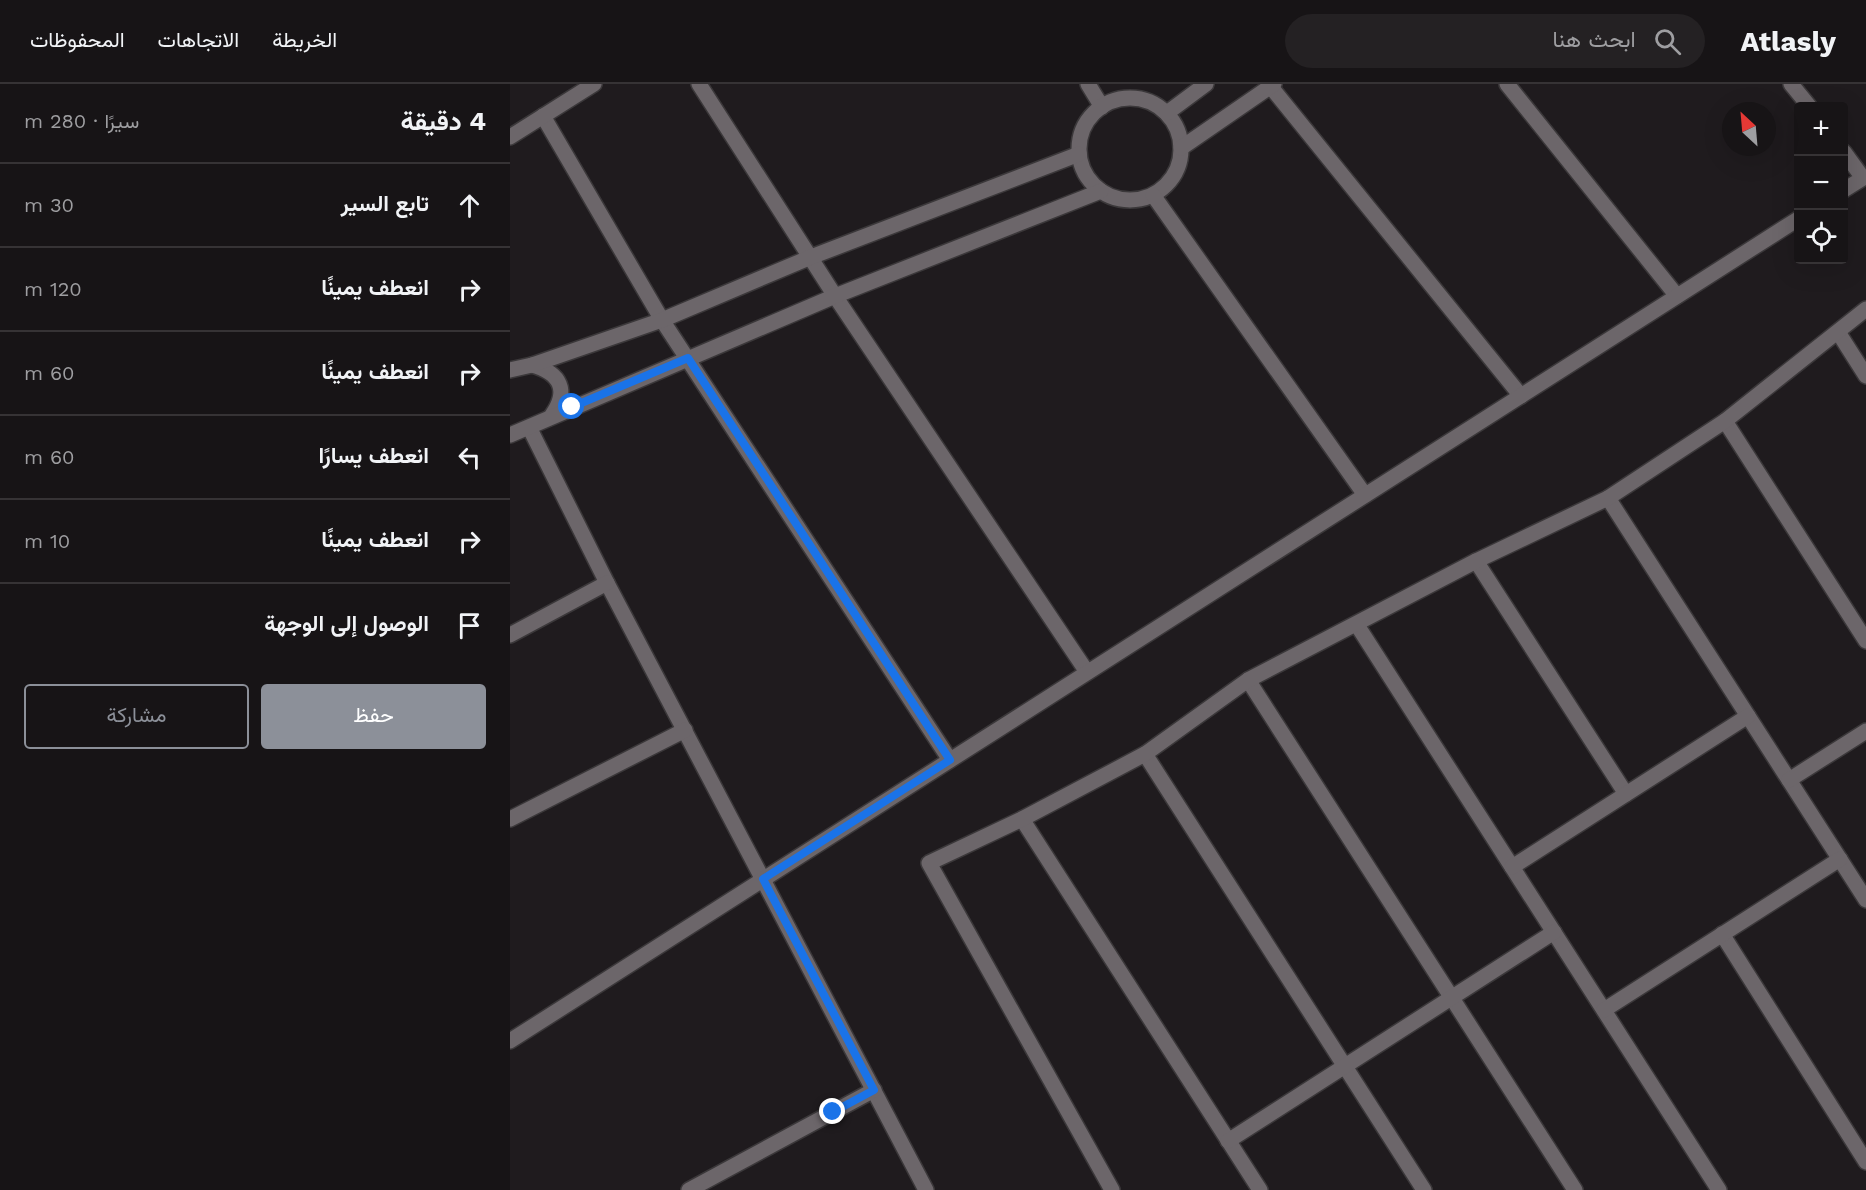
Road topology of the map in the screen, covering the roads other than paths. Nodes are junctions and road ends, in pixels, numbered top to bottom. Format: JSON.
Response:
{"nodes":[{"id":1,"x":594,"y":84,"type":"edge"},
{"id":2,"x":699,"y":84,"type":"edge"},
{"id":3,"x":1088,"y":84,"type":"edge"},
{"id":4,"x":1206,"y":84,"type":"edge"},
{"id":5,"x":1506,"y":84,"type":"edge"},
{"id":6,"x":1791,"y":84,"type":"edge"},
{"id":7,"x":1272,"y":85,"type":"edge"},
{"id":8,"x":1806,"y":102,"type":"edge"},
{"id":9,"x":1102,"y":107,"type":"junction"},
{"id":10,"x":1167,"y":113,"type":"junction"},
{"id":11,"x":543,"y":116,"type":"junction"},
{"id":12,"x":510,"y":137,"type":"edge"},
{"id":13,"x":1181,"y":148,"type":"junction"},
{"id":14,"x":1079,"y":154,"type":"junction"},
{"id":15,"x":1848,"y":157,"type":"edge"},
{"id":16,"x":1848,"y":187,"type":"edge"},
{"id":17,"x":1101,"y":191,"type":"junction"},
{"id":18,"x":1153,"y":195,"type":"junction"},
{"id":19,"x":1794,"y":222,"type":"edge"},
{"id":20,"x":810,"y":257,"type":"junction"},
{"id":21,"x":835,"y":296,"type":"junction"},
{"id":22,"x":1677,"y":296,"type":"junction"},
{"id":23,"x":1866,"y":309,"type":"edge"},
{"id":24,"x":662,"y":320,"type":"junction"},
{"id":25,"x":1838,"y":332,"type":"junction"},
{"id":26,"x":688,"y":358,"type":"junction"},
{"id":27,"x":532,"y":366,"type":"junction"},
{"id":28,"x":510,"y":370,"type":"edge"},
{"id":29,"x":1866,"y":376,"type":"edge"},
{"id":30,"x":1521,"y":396,"type":"junction"},
{"id":31,"x":552,"y":416,"type":"junction"},
{"id":32,"x":1725,"y":421,"type":"junction"},
{"id":33,"x":530,"y":429,"type":"junction"},
{"id":34,"x":510,"y":435,"type":"edge"},
{"id":35,"x":1365,"y":495,"type":"junction"},
{"id":36,"x":1608,"y":498,"type":"junction"},
{"id":37,"x":1476,"y":561,"type":"junction"},
{"id":38,"x":607,"y":583,"type":"junction"},
{"id":39,"x":1357,"y":625,"type":"junction"},
{"id":40,"x":510,"y":635,"type":"edge"},
{"id":41,"x":1866,"y":641,"type":"edge"},
{"id":42,"x":1087,"y":672,"type":"junction"},
{"id":43,"x":1248,"y":680,"type":"junction"},
{"id":44,"x":1748,"y":716,"type":"junction"},
{"id":45,"x":685,"y":730,"type":"junction"},
{"id":46,"x":1866,"y":731,"type":"edge"},
{"id":47,"x":1145,"y":754,"type":"junction"},
{"id":48,"x":950,"y":760,"type":"junction"},
{"id":49,"x":1789,"y":780,"type":"junction"},
{"id":50,"x":1626,"y":794,"type":"junction"},
{"id":51,"x":510,"y":819,"type":"edge"},
{"id":52,"x":1022,"y":819,"type":"junction"},
{"id":53,"x":1840,"y":859,"type":"junction"},
{"id":54,"x":1512,"y":867,"type":"junction"},
{"id":55,"x":763,"y":879,"type":"junction"},
{"id":56,"x":1866,"y":900,"type":"edge"},
{"id":57,"x":1554,"y":933,"type":"junction"},
{"id":58,"x":1722,"y":934,"type":"junction"},
{"id":59,"x":1452,"y":998,"type":"junction"},
{"id":60,"x":1604,"y":1010,"type":"junction"},
{"id":61,"x":510,"y":1041,"type":"edge"},
{"id":62,"x":1345,"y":1066,"type":"junction"},
{"id":63,"x":874,"y":1090,"type":"junction"},
{"id":64,"x":1228,"y":1141,"type":"junction"},
{"id":65,"x":1866,"y":1162,"type":"edge"},
{"id":66,"x":689,"y":1190,"type":"edge"},
{"id":67,"x":926,"y":1190,"type":"edge"},
{"id":68,"x":1112,"y":1190,"type":"edge"},
{"id":69,"x":1260,"y":1190,"type":"edge"},
{"id":70,"x":1424,"y":1190,"type":"edge"},
{"id":71,"x":1575,"y":1190,"type":"edge"},
{"id":72,"x":1719,"y":1190,"type":"edge"}],
"edges":[{"from":1,"to":11,"type":"street"},
{"from":2,"to":20,"type":"street"},
{"from":3,"to":9,"type":"street"},
{"from":4,"to":10,"type":"street"},
{"from":5,"to":22,"type":"street"},
{"from":6,"to":8,"type":"street"},
{"from":7,"to":13,"type":"street"},
{"from":7,"to":30,"type":"street"},
{"from":9,"to":10,"type":"street"},
{"from":9,"to":14,"type":"street"},
{"from":10,"to":13,"type":"street"},
{"from":11,"to":12,"type":"street"},
{"from":11,"to":24,"type":"street"},
{"from":13,"to":18,"type":"street"},
{"from":14,"to":17,"type":"street"},
{"from":14,"to":20,"type":"street"},
{"from":15,"to":16,"type":"street"},
{"from":17,"to":18,"type":"street"},
{"from":17,"to":21,"type":"street"},
{"from":18,"to":35,"type":"street"},
{"from":19,"to":22,"type":"street"},
{"from":20,"to":21,"type":"street"},
{"from":20,"to":24,"type":"street"},
{"from":21,"to":26,"type":"street"},
{"from":21,"to":42,"type":"street"},
{"from":22,"to":30,"type":"street"},
{"from":23,"to":25,"type":"street"},
{"from":24,"to":26,"type":"street"},
{"from":24,"to":27,"type":"street"},
{"from":25,"to":29,"type":"street"},
{"from":25,"to":32,"type":"street"},
{"from":26,"to":31,"type":"street"},
{"from":26,"to":48,"type":"street"},
{"from":27,"to":28,"type":"street"},
{"from":27,"to":31,"type":"street"},
{"from":30,"to":35,"type":"street"},
{"from":31,"to":33,"type":"street"},
{"from":32,"to":36,"type":"street"},
{"from":32,"to":41,"type":"street"},
{"from":33,"to":34,"type":"street"},
{"from":33,"to":38,"type":"street"},
{"from":35,"to":42,"type":"street"},
{"from":36,"to":37,"type":"street"},
{"from":36,"to":44,"type":"street"},
{"from":37,"to":39,"type":"street"},
{"from":37,"to":50,"type":"street"},
{"from":38,"to":40,"type":"street"},
{"from":38,"to":45,"type":"street"},
{"from":39,"to":43,"type":"street"},
{"from":39,"to":54,"type":"street"},
{"from":42,"to":48,"type":"street"},
{"from":43,"to":47,"type":"street"},
{"from":43,"to":59,"type":"street"},
{"from":44,"to":49,"type":"street"},
{"from":44,"to":50,"type":"street"},
{"from":45,"to":51,"type":"street"},
{"from":45,"to":55,"type":"street"},
{"from":46,"to":49,"type":"street"},
{"from":47,"to":52,"type":"street"},
{"from":47,"to":62,"type":"street"},
{"from":48,"to":55,"type":"street"},
{"from":49,"to":53,"type":"street"},
{"from":50,"to":54,"type":"street"},
{"from":52,"to":64,"type":"street"},
{"from":52,"to":68,"type":"street"},
{"from":53,"to":56,"type":"street"},
{"from":53,"to":58,"type":"street"},
{"from":54,"to":57,"type":"street"},
{"from":55,"to":61,"type":"street"},
{"from":55,"to":63,"type":"street"},
{"from":57,"to":59,"type":"street"},
{"from":57,"to":60,"type":"street"},
{"from":58,"to":60,"type":"street"},
{"from":58,"to":65,"type":"street"},
{"from":59,"to":62,"type":"street"},
{"from":59,"to":71,"type":"street"},
{"from":60,"to":72,"type":"street"},
{"from":62,"to":64,"type":"street"},
{"from":62,"to":70,"type":"street"},
{"from":63,"to":66,"type":"street"},
{"from":63,"to":67,"type":"street"},
{"from":64,"to":69,"type":"street"}]}
